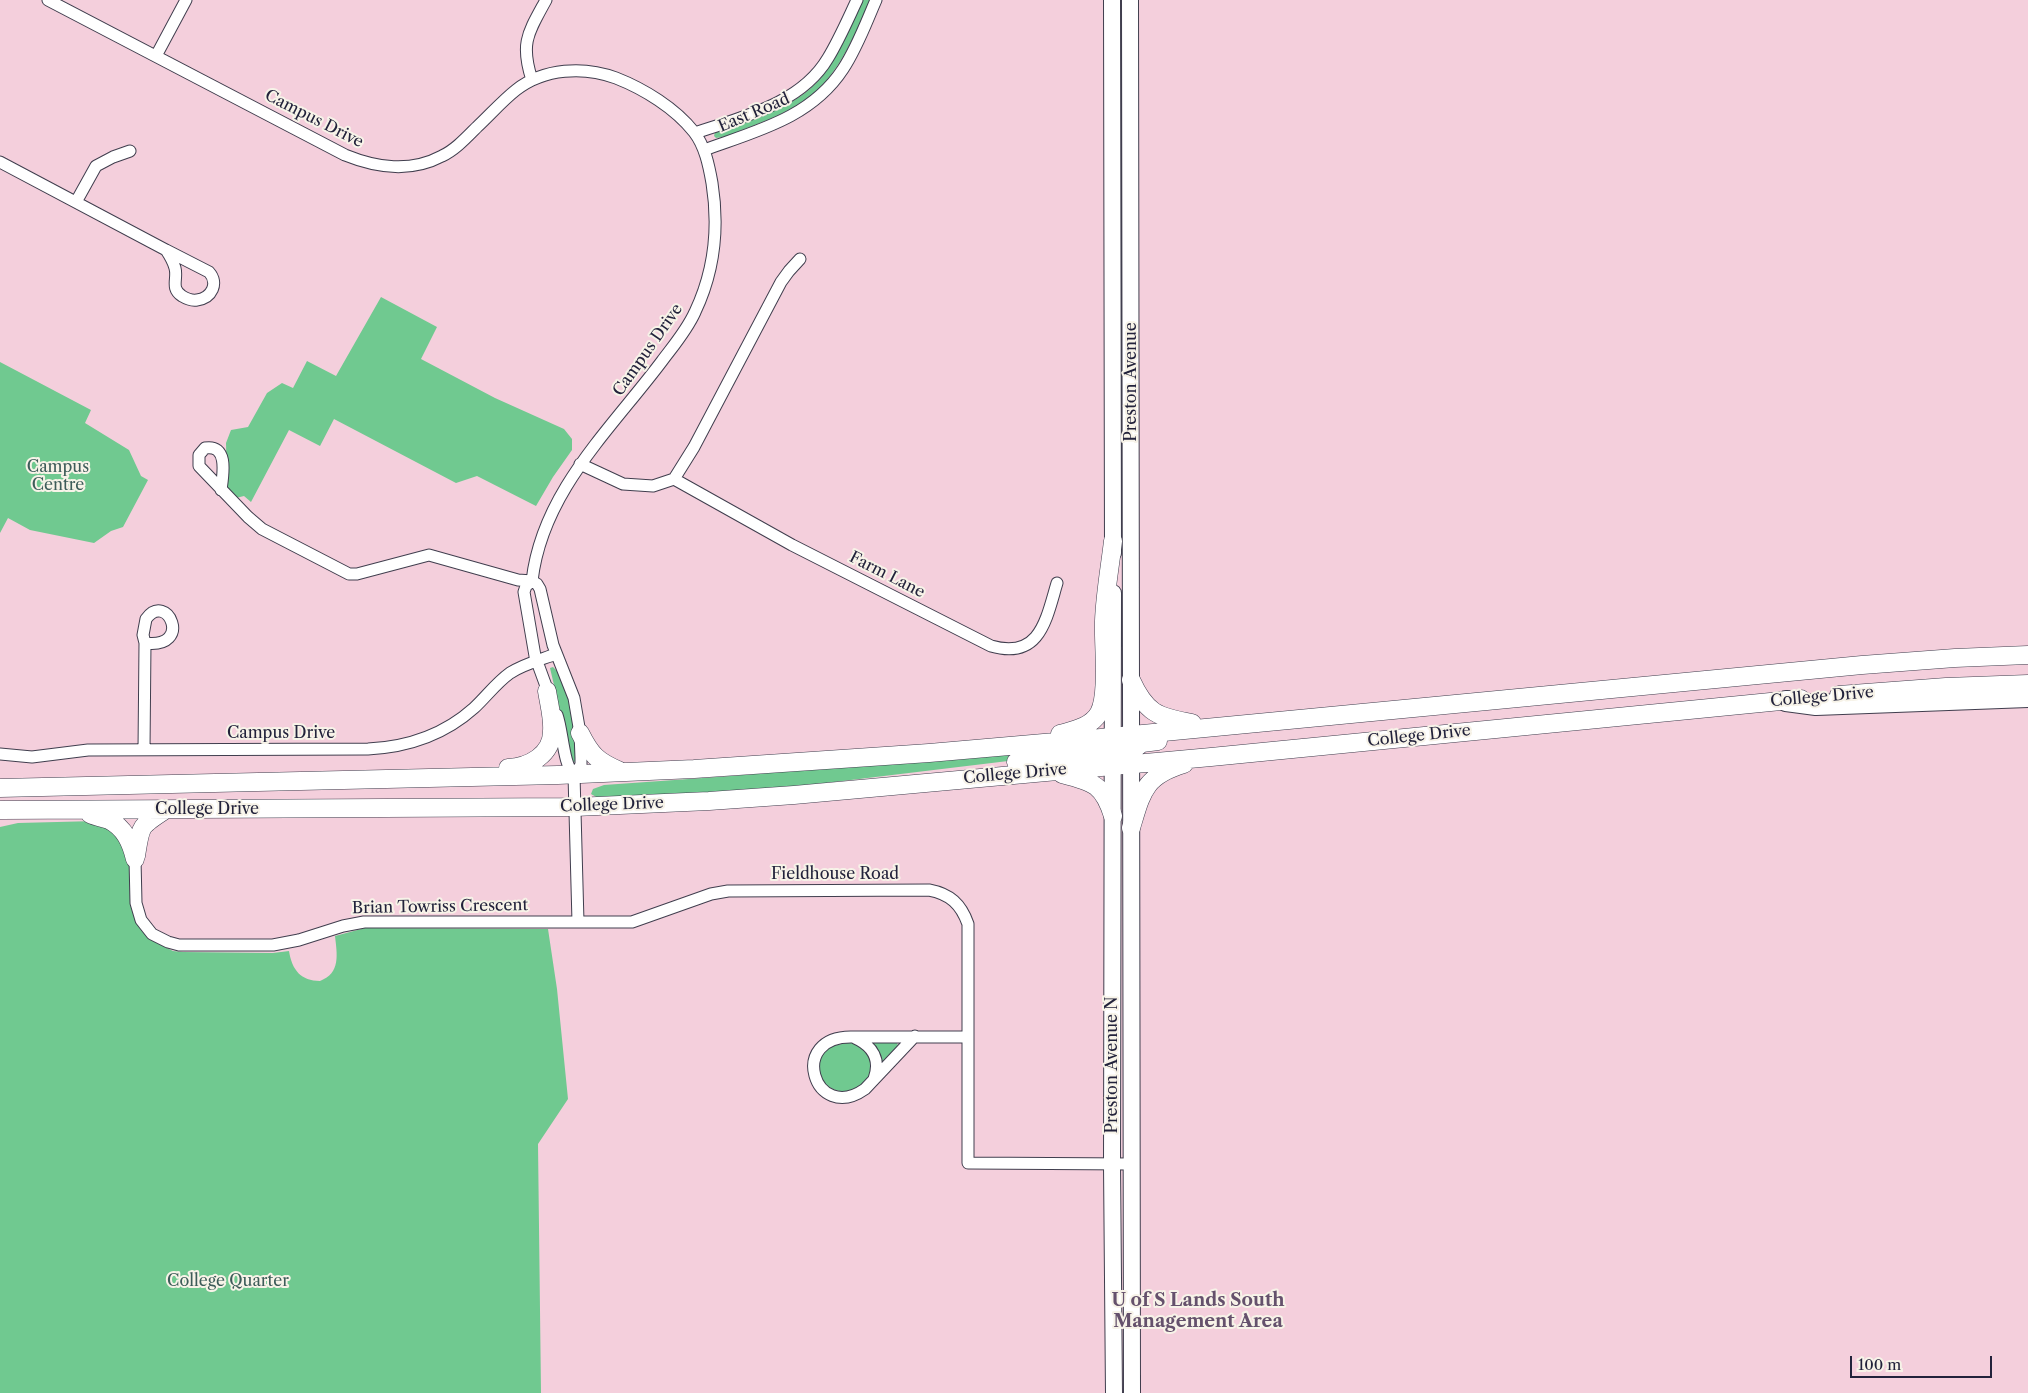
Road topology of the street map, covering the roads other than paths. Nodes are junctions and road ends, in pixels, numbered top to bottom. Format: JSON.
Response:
{"nodes":[{"id":1,"x":48,"y":0,"type":"edge"},
{"id":2,"x":186,"y":0,"type":"edge"},
{"id":3,"x":546,"y":0,"type":"edge"},
{"id":4,"x":857,"y":0,"type":"edge"},
{"id":5,"x":876,"y":0,"type":"edge"},
{"id":6,"x":1112,"y":0,"type":"edge"},
{"id":7,"x":1130,"y":0,"type":"edge"},
{"id":8,"x":156,"y":56,"type":"junction"},
{"id":9,"x":532,"y":80,"type":"junction"},
{"id":10,"x":695,"y":133,"type":"junction"},
{"id":11,"x":704,"y":150,"type":"junction"},
{"id":12,"x":130,"y":151,"type":"dead end"},
{"id":13,"x":0,"y":162,"type":"edge"},
{"id":14,"x":76,"y":202,"type":"junction"},
{"id":15,"x":166,"y":250,"type":"junction"},
{"id":16,"x":800,"y":259,"type":"dead end"},
{"id":17,"x":190,"y":261,"type":"junction"},
{"id":18,"x":176,"y":273,"type":"junction"},
{"id":19,"x":580,"y":464,"type":"junction"},
{"id":20,"x":674,"y":479,"type":"junction"},
{"id":21,"x":221,"y":490,"type":"junction"},
{"id":22,"x":1113,"y":541,"type":"junction"},
{"id":23,"x":532,"y":581,"type":"junction"},
{"id":24,"x":1057,"y":584,"type":"dead end"},
{"id":25,"x":145,"y":643,"type":"dead end"},
{"id":26,"x":556,"y":654,"type":"junction"},
{"id":27,"x":2028,"y":655,"type":"edge"},
{"id":28,"x":536,"y":661,"type":"junction"},
{"id":29,"x":1131,"y":680,"type":"junction"},
{"id":30,"x":2028,"y":684,"type":"edge"},
{"id":31,"x":548,"y":691,"type":"junction"},
{"id":32,"x":2028,"y":697,"type":"edge"},
{"id":33,"x":1786,"y":700,"type":"junction"},
{"id":34,"x":1290,"y":719,"type":"junction"},
{"id":35,"x":1212,"y":727,"type":"junction"},
{"id":36,"x":580,"y":733,"type":"junction"},
{"id":37,"x":1033,"y":743,"type":"junction"},
{"id":38,"x":1122,"y":749,"type":"junction"},
{"id":39,"x":144,"y":750,"type":"junction"},
{"id":40,"x":0,"y":754,"type":"edge"},
{"id":41,"x":1210,"y":756,"type":"junction"},
{"id":42,"x":1047,"y":771,"type":"junction"},
{"id":43,"x":625,"y":773,"type":"junction"},
{"id":44,"x":574,"y":775,"type":"junction"},
{"id":45,"x":454,"y":777,"type":"junction"},
{"id":46,"x":0,"y":788,"type":"edge"},
{"id":47,"x":754,"y":799,"type":"junction"},
{"id":48,"x":575,"y":807,"type":"junction"},
{"id":49,"x":166,"y":809,"type":"junction"},
{"id":50,"x":0,"y":810,"type":"edge"},
{"id":51,"x":19,"y":810,"type":"junction"},
{"id":52,"x":83,"y":810,"type":"junction"},
{"id":53,"x":1113,"y":816,"type":"junction"},
{"id":54,"x":0,"y":821,"type":"edge"},
{"id":55,"x":1131,"y":828,"type":"junction"},
{"id":56,"x":135,"y":859,"type":"junction"},
{"id":57,"x":578,"y":922,"type":"junction"},
{"id":58,"x":915,"y":1036,"type":"junction"},
{"id":59,"x":854,"y":1037,"type":"junction"},
{"id":60,"x":967,"y":1037,"type":"junction"},
{"id":61,"x":872,"y":1081,"type":"junction"},
{"id":62,"x":1131,"y":1164,"type":"junction"},
{"id":63,"x":1112,"y":1165,"type":"junction"},
{"id":64,"x":1114,"y":1393,"type":"edge"},
{"id":65,"x":1132,"y":1393,"type":"edge"}],
"edges":[{"from":1,"to":8,"type":"street","name":"Campus Drive"},
{"from":2,"to":8,"type":"street"},
{"from":3,"to":9,"type":"street"},
{"from":4,"to":10,"type":"street","name":"East Road"},
{"from":5,"to":11,"type":"street","name":"East Road"},
{"from":6,"to":22,"type":"main road","name":"Preston Avenue"},
{"from":7,"to":29,"type":"main road","name":"Preston Avenue"},
{"from":8,"to":9,"type":"street","name":"Campus Drive"},
{"from":9,"to":10,"type":"street","name":"Campus Drive"},
{"from":10,"to":11,"type":"street","name":"Campus Drive"},
{"from":11,"to":19,"type":"street","name":"Campus Drive"},
{"from":12,"to":14,"type":"street"},
{"from":13,"to":14,"type":"street"},
{"from":14,"to":15,"type":"street"},
{"from":15,"to":17,"type":"street"},
{"from":15,"to":18,"type":"street"},
{"from":16,"to":20,"type":"street"},
{"from":17,"to":18,"type":"street"},
{"from":17,"to":18,"type":"street"},
{"from":19,"to":20,"type":"street"},
{"from":19,"to":23,"type":"street","name":"Campus Drive"},
{"from":20,"to":24,"type":"street","name":"Farm Lane"},
{"from":21,"to":21,"type":"street"},
{"from":21,"to":23,"type":"street"},
{"from":22,"to":37,"type":"main road"},
{"from":22,"to":38,"type":"main road","name":"Preston Avenue"},
{"from":23,"to":26,"type":"street","name":"Campus Drive"},
{"from":23,"to":28,"type":"street","name":"Campus Drive"},
{"from":25,"to":39,"type":"street"},
{"from":26,"to":28,"type":"street","name":"Campus Drive"},
{"from":26,"to":36,"type":"street","name":"Campus Drive"},
{"from":27,"to":34,"type":"main road","name":"College Drive"},
{"from":28,"to":31,"type":"street","name":"Campus Drive"},
{"from":28,"to":39,"type":"street","name":"Campus Drive"},
{"from":29,"to":35,"type":"main road"},
{"from":29,"to":38,"type":"main road","name":"Preston Avenue"},
{"from":30,"to":33,"type":"main road","name":"College Drive"},
{"from":31,"to":44,"type":"street","name":"Campus Drive"},
{"from":31,"to":45,"type":"main road"},
{"from":32,"to":33,"type":"highway"},
{"from":33,"to":41,"type":"main road","name":"College Drive"},
{"from":34,"to":35,"type":"main road","name":"College Drive"},
{"from":34,"to":38,"type":"main road"},
{"from":35,"to":38,"type":"main road","name":"College Drive"},
{"from":36,"to":43,"type":"main road"},
{"from":36,"to":44,"type":"street","name":"Campus Drive"},
{"from":37,"to":38,"type":"main road","name":"College Drive"},
{"from":37,"to":43,"type":"main road","name":"College Drive"},
{"from":38,"to":41,"type":"main road","name":"College Drive"},
{"from":38,"to":42,"type":"main road","name":"College Drive"},
{"from":38,"to":47,"type":"main road"},
{"from":38,"to":53,"type":"main road","name":"Preston Avenue N"},
{"from":38,"to":55,"type":"main road","name":"Preston Avenue N"},
{"from":39,"to":40,"type":"street","name":"Campus Drive"},
{"from":41,"to":55,"type":"main road"},
{"from":42,"to":47,"type":"main road","name":"College Drive"},
{"from":42,"to":53,"type":"main road"},
{"from":43,"to":44,"type":"main road","name":"College Drive"},
{"from":44,"to":45,"type":"main road","name":"College Drive"},
{"from":44,"to":48,"type":"street","name":"Campus Drive"},
{"from":45,"to":46,"type":"main road","name":"College Drive"},
{"from":47,"to":48,"type":"main road","name":"College Drive"},
{"from":48,"to":49,"type":"main road","name":"College Drive"},
{"from":48,"to":57,"type":"street"},
{"from":49,"to":52,"type":"main road","name":"College Drive"},
{"from":49,"to":56,"type":"main road"},
{"from":50,"to":51,"type":"main road","name":"College Drive"},
{"from":51,"to":52,"type":"main road","name":"College Drive"},
{"from":51,"to":54,"type":"main road"},
{"from":52,"to":56,"type":"main road"},
{"from":53,"to":63,"type":"main road","name":"Preston Avenue N"},
{"from":55,"to":62,"type":"main road","name":"Preston Avenue N"},
{"from":56,"to":57,"type":"street","name":"Brian Towriss Crescent"},
{"from":57,"to":60,"type":"street","name":"Fieldhouse Road"},
{"from":58,"to":59,"type":"street"},
{"from":58,"to":60,"type":"street"},
{"from":58,"to":61,"type":"street"},
{"from":59,"to":61,"type":"street"},
{"from":59,"to":61,"type":"street"},
{"from":60,"to":63,"type":"street","name":"Fieldhouse Road"},
{"from":62,"to":63,"type":"street","name":"Fieldhouse Road"},
{"from":62,"to":65,"type":"main road","name":"Preston Avenue N"},
{"from":63,"to":64,"type":"main road","name":"Preston Avenue N"}]}
